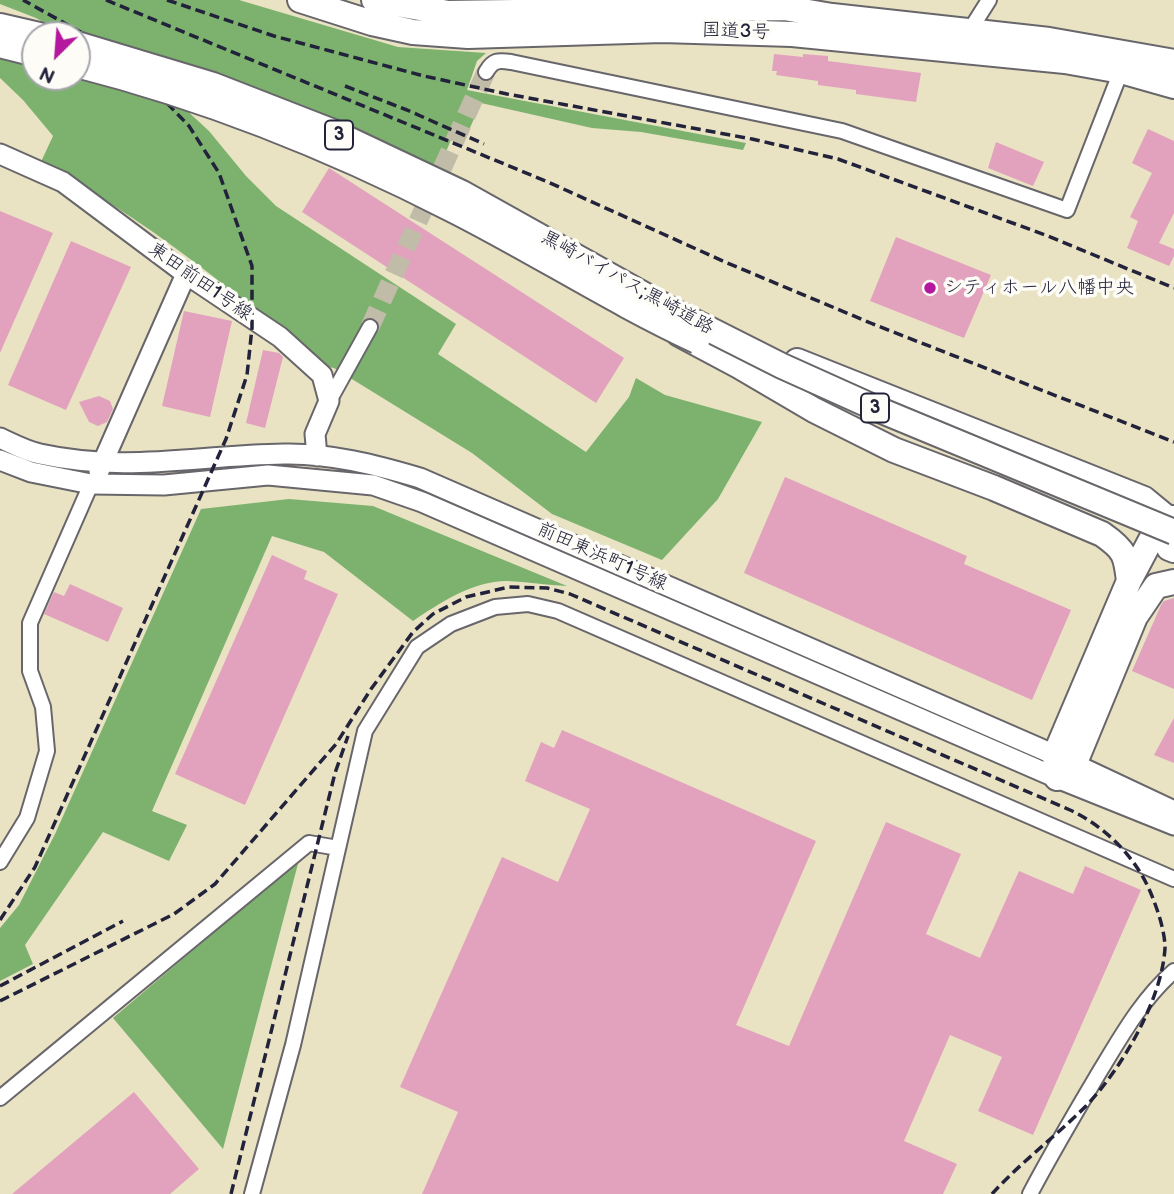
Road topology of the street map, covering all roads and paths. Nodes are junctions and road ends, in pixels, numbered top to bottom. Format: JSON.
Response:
{"nodes":[{"id":1,"x":300,"y":0,"type":"edge"},
{"id":2,"x":374,"y":0,"type":"edge"},
{"id":3,"x":989,"y":0,"type":"edge"},
{"id":4,"x":786,"y":4,"type":"edge"},
{"id":5,"x":509,"y":5,"type":"edge"},
{"id":6,"x":0,"y":26,"type":"edge"},
{"id":7,"x":970,"y":30,"type":"junction"},
{"id":8,"x":21,"y":37,"type":"edge"},
{"id":9,"x":21,"y":45,"type":"edge"},
{"id":10,"x":0,"y":46,"type":"edge"},
{"id":11,"x":91,"y":48,"type":"edge"},
{"id":12,"x":1174,"y":62,"type":"edge"},
{"id":13,"x":91,"y":69,"type":"edge"},
{"id":14,"x":1121,"y":71,"type":"junction"},
{"id":15,"x":486,"y":72,"type":"dead end"},
{"id":16,"x":1174,"y":86,"type":"edge"},
{"id":17,"x":0,"y":154,"type":"edge"},
{"id":18,"x":187,"y":274,"type":"junction"},
{"id":19,"x":665,"y":317,"type":"junction"},
{"id":20,"x":370,"y":327,"type":"tunnel mouth"},
{"id":21,"x":329,"y":401,"type":"junction"},
{"id":22,"x":0,"y":438,"type":"edge"},
{"id":23,"x":317,"y":456,"type":"junction"},
{"id":24,"x":0,"y":460,"type":"edge"},
{"id":25,"x":103,"y":464,"type":"junction"},
{"id":26,"x":91,"y":484,"type":"junction"},
{"id":27,"x":1172,"y":523,"type":"edge"},
{"id":28,"x":1174,"y":550,"type":"edge"},
{"id":29,"x":1129,"y":582,"type":"junction"},
{"id":30,"x":1174,"y":582,"type":"edge"},
{"id":31,"x":1135,"y":617,"type":"junction"},
{"id":32,"x":1062,"y":766,"type":"junction"},
{"id":33,"x":1174,"y":811,"type":"edge"},
{"id":34,"x":1174,"y":825,"type":"edge"},
{"id":35,"x":338,"y":848,"type":"junction"},
{"id":36,"x":0,"y":862,"type":"edge"},
{"id":37,"x":1174,"y":879,"type":"edge"},
{"id":38,"x":1174,"y":971,"type":"edge"},
{"id":39,"x":0,"y":1098,"type":"edge"},
{"id":40,"x":252,"y":1194,"type":"edge"},
{"id":41,"x":1030,"y":1194,"type":"edge"}],
"edges":[{"from":1,"to":14,"type":"highway","name":"国道3号"},
{"from":2,"to":5,"type":"highway","name":"国道3号"},
{"from":3,"to":7,"type":"street"},
{"from":4,"to":5,"type":"highway","name":"国道3号"},
{"from":4,"to":7,"type":"highway","name":"国道3号"},
{"from":6,"to":8,"type":"highway"},
{"from":7,"to":12,"type":"highway","name":"国道3号"},
{"from":9,"to":10,"type":"highway"},
{"from":11,"to":19,"type":"highway","name":"黒崎バイパス;黒崎道路","number":"3","bridge":true},
{"from":13,"to":19,"type":"highway","name":"黒崎バイパス;黒崎道路","number":"3","bridge":true},
{"from":14,"to":15,"type":"street"},
{"from":14,"to":16,"type":"highway","name":"国道3号"},
{"from":17,"to":18,"type":"street","name":"東田前田1号線"},
{"from":18,"to":21,"type":"street","name":"東田前田1号線"},
{"from":18,"to":25,"type":"street"},
{"from":19,"to":27,"type":"highway","name":"黒崎バイパス;黒崎道路","number":"3","bridge":true},
{"from":19,"to":27,"type":"highway","bridge":true},
{"from":19,"to":28,"type":"highway","name":"黒崎バイパス;黒崎道路","number":"3","bridge":true},
{"from":19,"to":29,"type":"highway","bridge":true},
{"from":20,"to":21,"type":"street"},
{"from":21,"to":23,"type":"street"},
{"from":22,"to":25,"type":"street","name":"前田東浜町1号線"},
{"from":23,"to":25,"type":"street","name":"前田東浜町1号線"},
{"from":23,"to":32,"type":"street","name":"前田東浜町1号線"},
{"from":24,"to":26,"type":"street","name":"前田東浜町1号線"},
{"from":25,"to":26,"type":"street"},
{"from":26,"to":32,"type":"street","name":"前田東浜町1号線"},
{"from":26,"to":36,"type":"street"},
{"from":27,"to":29,"type":"highway"},
{"from":27,"to":31,"type":"highway"},
{"from":29,"to":32,"type":"highway"},
{"from":30,"to":31,"type":"highway"},
{"from":31,"to":32,"type":"highway"},
{"from":32,"to":33,"type":"street","name":"前田東浜町1号線"},
{"from":32,"to":34,"type":"street","name":"前田東浜町1号線"},
{"from":35,"to":37,"type":"street"},
{"from":35,"to":39,"type":"street"},
{"from":35,"to":40,"type":"street"},
{"from":38,"to":41,"type":"street"}]}
